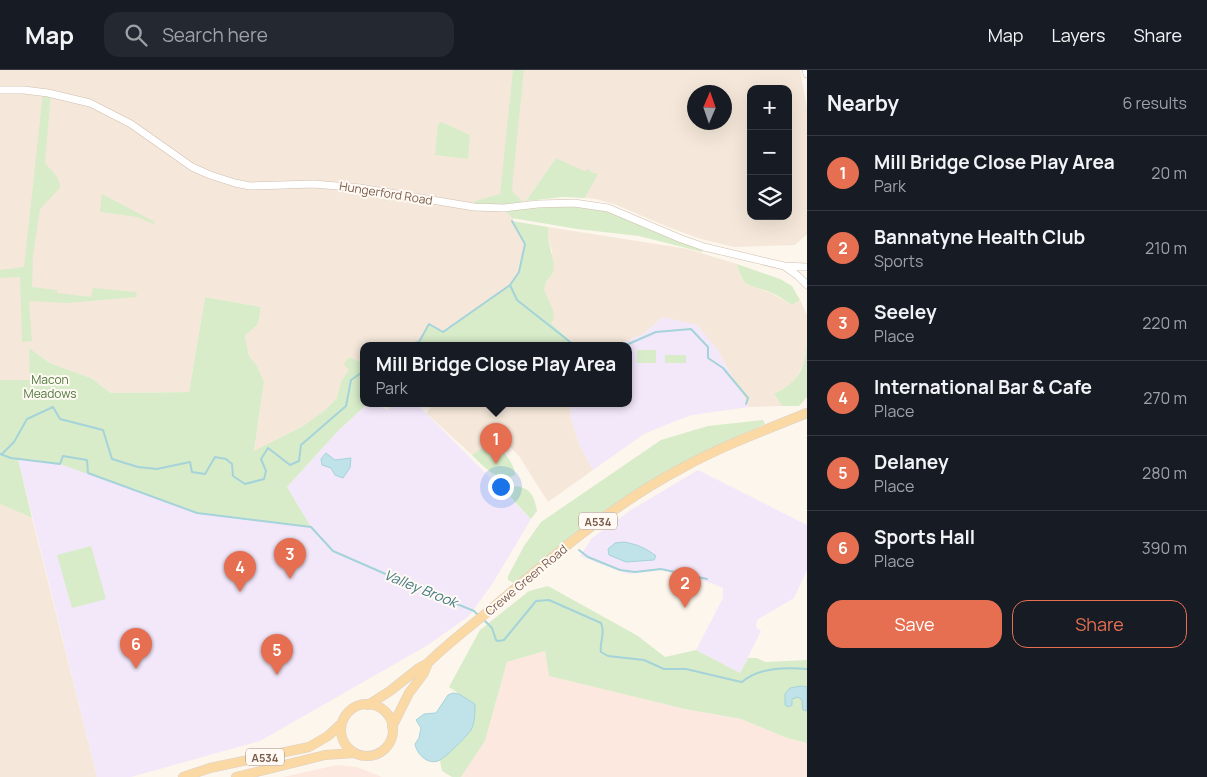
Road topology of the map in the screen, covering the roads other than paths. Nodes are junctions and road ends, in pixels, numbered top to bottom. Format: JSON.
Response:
{"nodes":[{"id":1,"x":806,"y":70,"type":"edge"},
{"id":2,"x":807,"y":74,"type":"edge"},
{"id":3,"x":0,"y":90,"type":"edge"},
{"id":4,"x":784,"y":266,"type":"junction"},
{"id":5,"x":807,"y":267,"type":"edge"},
{"id":6,"x":807,"y":284,"type":"edge"},
{"id":7,"x":807,"y":413,"type":"edge"},
{"id":8,"x":789,"y":421,"type":"junction"},
{"id":9,"x":807,"y":421,"type":"edge"},
{"id":10,"x":428,"y":664,"type":"junction"},
{"id":11,"x":368,"y":704,"type":"junction"},
{"id":12,"x":342,"y":723,"type":"junction"},
{"id":13,"x":392,"y":727,"type":"junction"},
{"id":14,"x":354,"y":753,"type":"junction"},
{"id":15,"x":182,"y":777,"type":"edge"},
{"id":16,"x":236,"y":777,"type":"edge"}],
"edges":[{"from":1,"to":2,"type":"street"},
{"from":3,"to":4,"type":"street","name":"Hungerford Road"},
{"from":4,"to":5,"type":"street","name":"Hungerford Road"},
{"from":4,"to":6,"type":"street","name":"Hungerford Road"},
{"from":7,"to":8,"type":"main road","name":"Crewe Green Road","number":"A534"},
{"from":8,"to":9,"type":"main road","name":"Crewe Green Road","number":"A534"},
{"from":8,"to":10,"type":"main road","name":"Crewe Green Road","number":"A534"},
{"from":10,"to":11,"type":"main road","name":"Crewe Green Road","number":"A534"},
{"from":10,"to":13,"type":"main road","name":"Crewe Green Road","number":"A534"},
{"from":11,"to":12,"type":"main road","number":"A534"},
{"from":11,"to":13,"type":"main road"},
{"from":12,"to":14,"type":"main road"},
{"from":12,"to":15,"type":"main road","number":"A534"},
{"from":13,"to":14,"type":"main road","number":"A534"},
{"from":14,"to":16,"type":"main road","number":"A534"}]}
